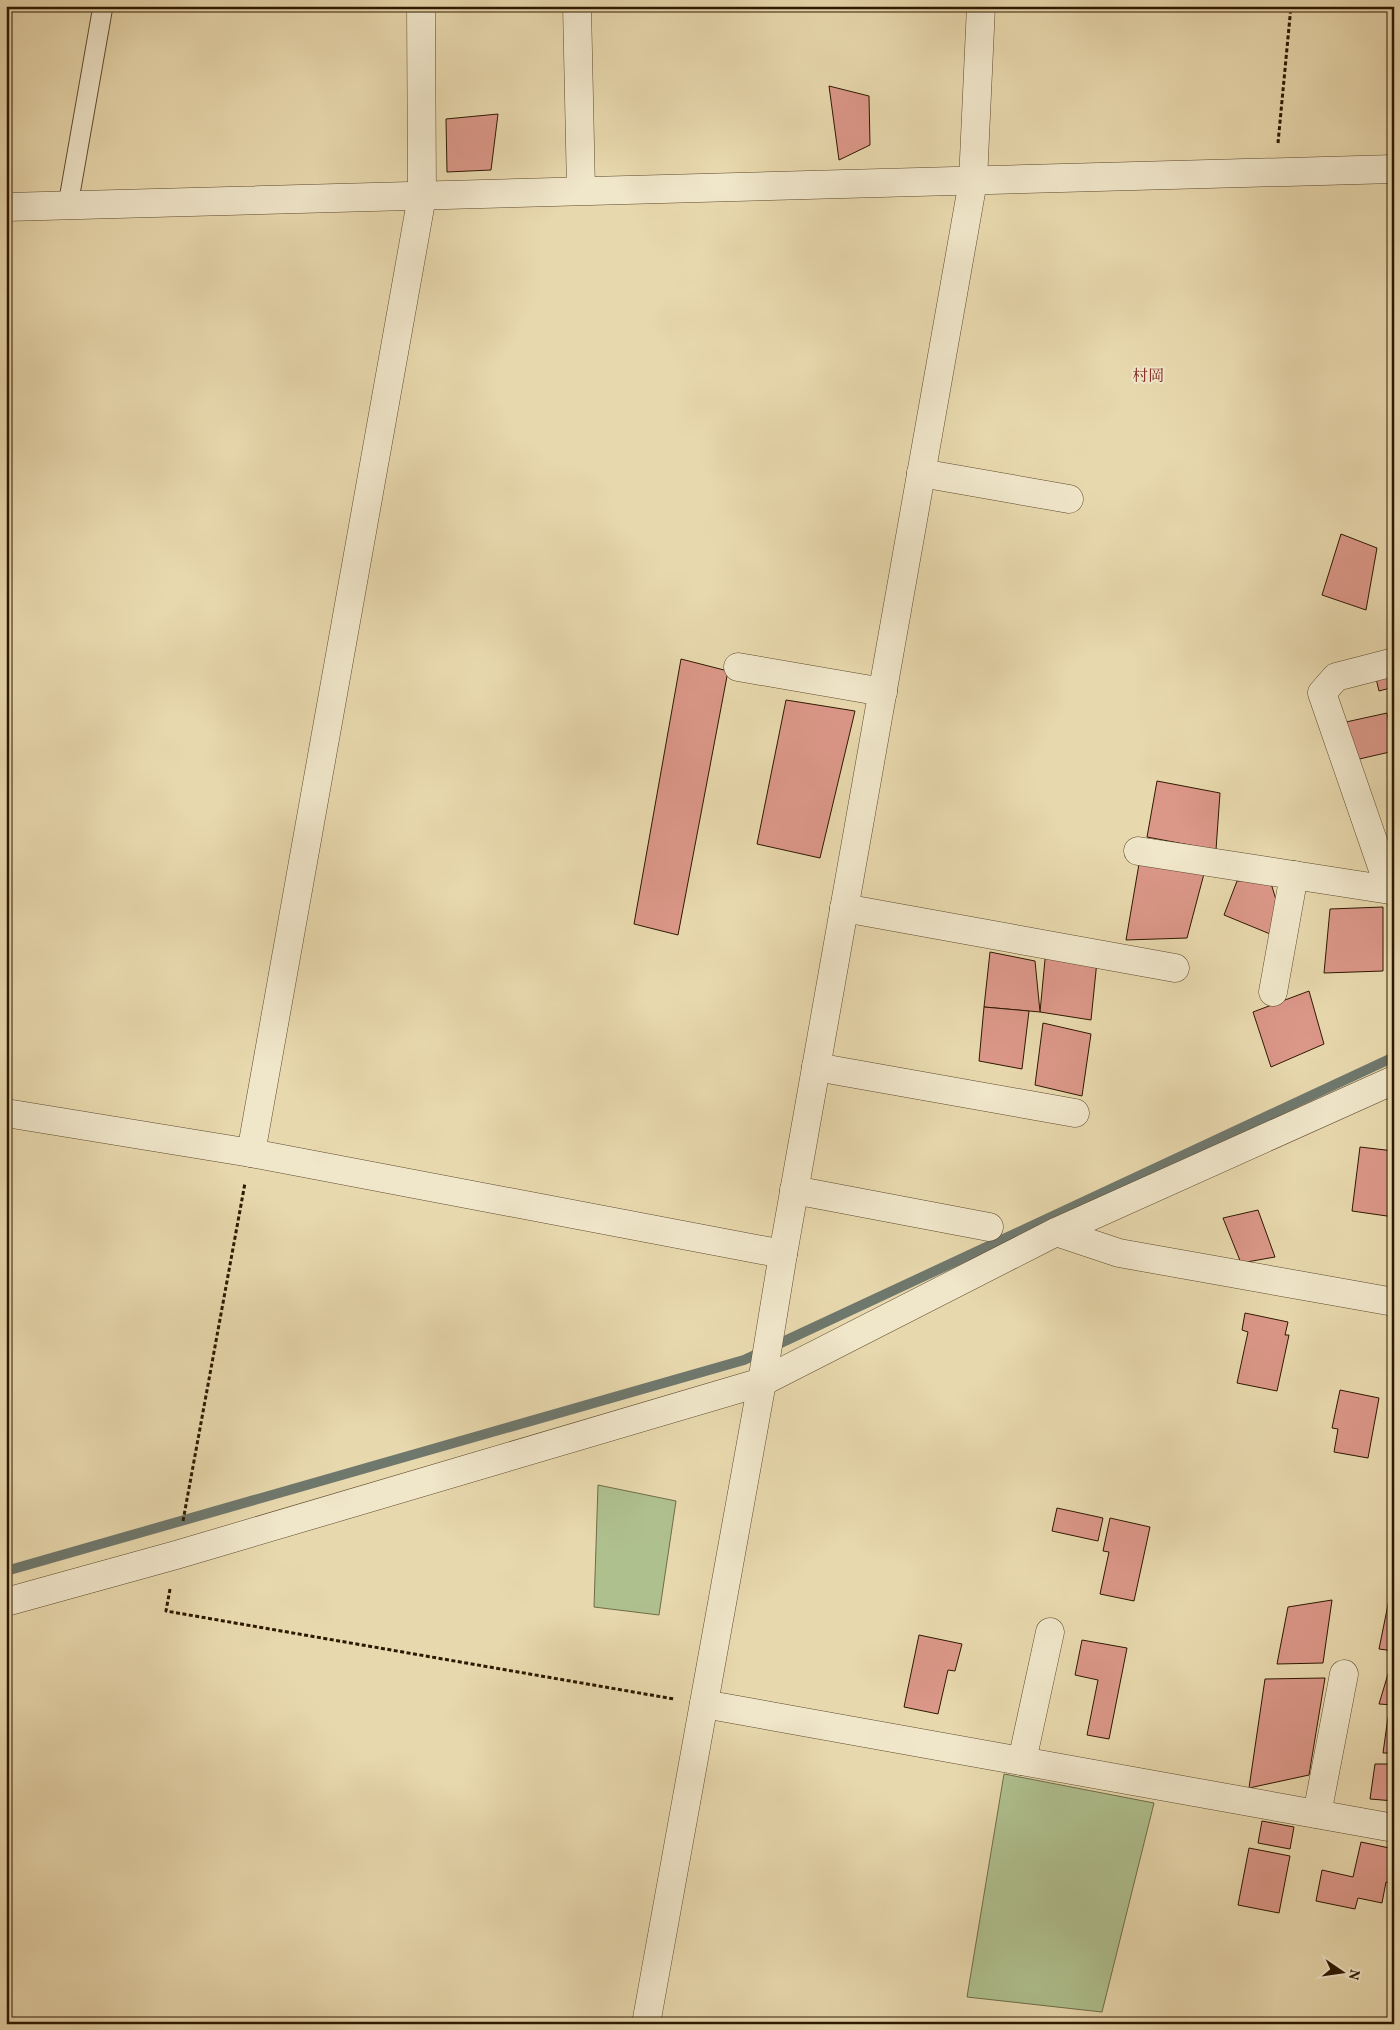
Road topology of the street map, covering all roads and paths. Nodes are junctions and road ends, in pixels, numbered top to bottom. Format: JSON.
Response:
{"nodes":[{"id":1,"x":103,"y":6,"type":"edge"},
{"id":2,"x":421,"y":6,"type":"edge"},
{"id":3,"x":577,"y":6,"type":"edge"},
{"id":4,"x":981,"y":6,"type":"edge"},
{"id":5,"x":1291,"y":6,"type":"edge"},
{"id":6,"x":1394,"y":169,"type":"edge"},
{"id":7,"x":1276,"y":172,"type":"junction"},
{"id":8,"x":973,"y":181,"type":"junction"},
{"id":9,"x":581,"y":190,"type":"junction"},
{"id":10,"x":422,"y":196,"type":"junction"},
{"id":11,"x":68,"y":205,"type":"junction"},
{"id":12,"x":6,"y":207,"type":"edge"},
{"id":13,"x":921,"y":473,"type":"junction"},
{"id":14,"x":1069,"y":499,"type":"dead end"},
{"id":15,"x":1394,"y":662,"type":"edge"},
{"id":16,"x":738,"y":667,"type":"dead end"},
{"id":17,"x":883,"y":692,"type":"junction"},
{"id":18,"x":1138,"y":851,"type":"dead end"},
{"id":19,"x":1294,"y":875,"type":"junction"},
{"id":20,"x":1392,"y":889,"type":"edge"},
{"id":21,"x":844,"y":908,"type":"junction"},
{"id":22,"x":1175,"y":968,"type":"dead end"},
{"id":23,"x":1273,"y":992,"type":"dead end"},
{"id":24,"x":816,"y":1067,"type":"junction"},
{"id":25,"x":1394,"y":1080,"type":"edge"},
{"id":26,"x":6,"y":1113,"type":"edge"},
{"id":27,"x":1075,"y":1113,"type":"dead end"},
{"id":28,"x":251,"y":1153,"type":"junction"},
{"id":29,"x":794,"y":1190,"type":"junction"},
{"id":30,"x":989,"y":1227,"type":"dead end"},
{"id":31,"x":1056,"y":1232,"type":"junction"},
{"id":32,"x":783,"y":1254,"type":"junction"},
{"id":33,"x":1394,"y":1302,"type":"edge"},
{"id":34,"x":762,"y":1382,"type":"junction"},
{"id":35,"x":6,"y":1602,"type":"edge"},
{"id":36,"x":1050,"y":1632,"type":"dead end"},
{"id":37,"x":1344,"y":1674,"type":"dead end"},
{"id":38,"x":704,"y":1704,"type":"junction"},
{"id":39,"x":1022,"y":1761,"type":"junction"},
{"id":40,"x":1317,"y":1814,"type":"junction"},
{"id":41,"x":1394,"y":1828,"type":"edge"},
{"id":42,"x":646,"y":2024,"type":"edge"}],
"edges":[{"from":1,"to":11,"type":"lane"},
{"from":2,"to":10,"type":"street"},
{"from":3,"to":9,"type":"street"},
{"from":4,"to":8,"type":"street"},
{"from":5,"to":7,"type":"path"},
{"from":6,"to":7,"type":"street"},
{"from":7,"to":8,"type":"street"},
{"from":8,"to":9,"type":"street"},
{"from":8,"to":13,"type":"street"},
{"from":9,"to":10,"type":"street"},
{"from":10,"to":11,"type":"street"},
{"from":10,"to":28,"type":"street"},
{"from":11,"to":12,"type":"street"},
{"from":13,"to":14,"type":"street"},
{"from":13,"to":17,"type":"street"},
{"from":15,"to":20,"type":"street"},
{"from":16,"to":17,"type":"street"},
{"from":17,"to":21,"type":"street"},
{"from":18,"to":19,"type":"street"},
{"from":19,"to":20,"type":"street"},
{"from":19,"to":23,"type":"street"},
{"from":21,"to":22,"type":"street"},
{"from":21,"to":24,"type":"street"},
{"from":24,"to":27,"type":"street"},
{"from":24,"to":29,"type":"street"},
{"from":25,"to":31,"type":"street"},
{"from":26,"to":28,"type":"street"},
{"from":28,"to":32,"type":"street"},
{"from":29,"to":30,"type":"street"},
{"from":29,"to":32,"type":"street"},
{"from":31,"to":33,"type":"street"},
{"from":31,"to":34,"type":"street"},
{"from":32,"to":34,"type":"street"},
{"from":34,"to":35,"type":"street"},
{"from":34,"to":38,"type":"street"},
{"from":36,"to":39,"type":"street"},
{"from":37,"to":40,"type":"street"},
{"from":38,"to":39,"type":"street"},
{"from":38,"to":42,"type":"street"},
{"from":39,"to":40,"type":"street"},
{"from":40,"to":41,"type":"street"}]}
